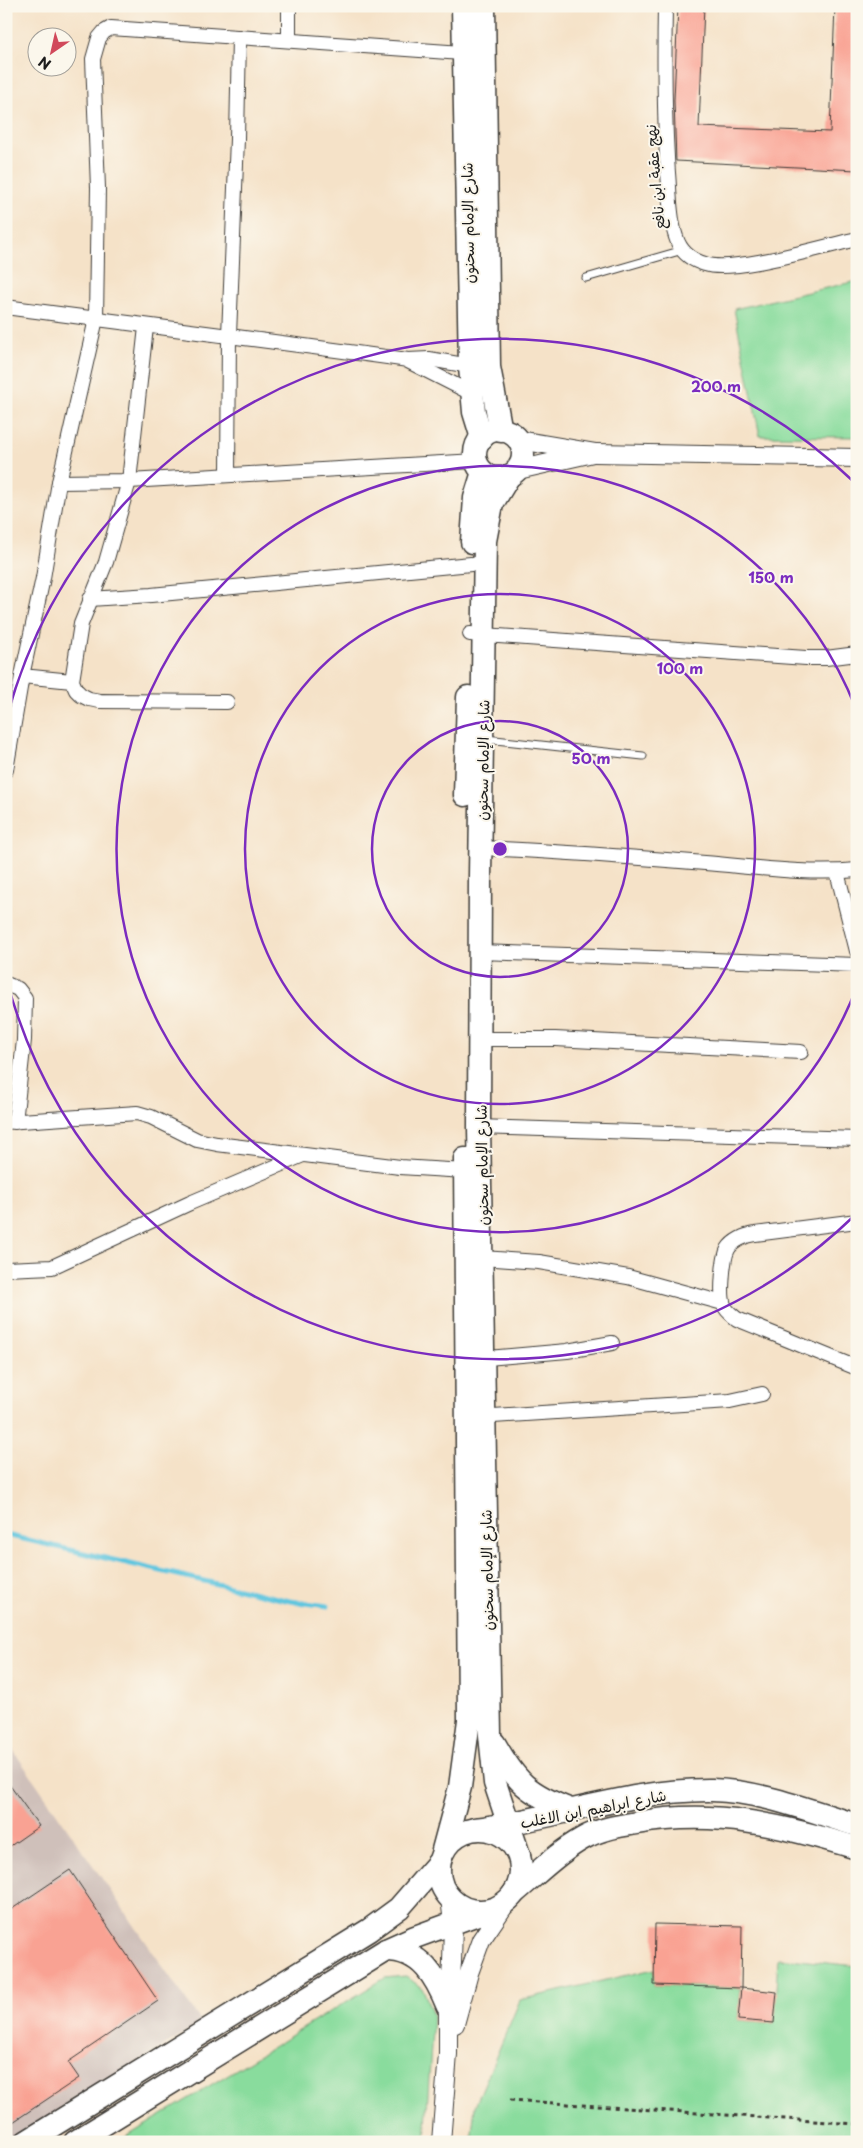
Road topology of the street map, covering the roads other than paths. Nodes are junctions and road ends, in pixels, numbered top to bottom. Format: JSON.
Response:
{"nodes":[{"id":1,"x":289,"y":6,"type":"edge"},
{"id":2,"x":462,"y":6,"type":"edge"},
{"id":3,"x":484,"y":6,"type":"edge"},
{"id":4,"x":665,"y":6,"type":"edge"},
{"id":5,"x":239,"y":37,"type":"junction"},
{"id":6,"x":289,"y":40,"type":"junction"},
{"id":7,"x":462,"y":53,"type":"junction"},
{"id":8,"x":857,"y":238,"type":"edge"},
{"id":9,"x":682,"y":250,"type":"junction"},
{"id":10,"x":586,"y":278,"type":"dead end"},
{"id":11,"x":6,"y":307,"type":"edge"},
{"id":12,"x":96,"y":319,"type":"junction"},
{"id":13,"x":146,"y":327,"type":"junction"},
{"id":14,"x":229,"y":335,"type":"junction"},
{"id":15,"x":408,"y":360,"type":"junction"},
{"id":16,"x":480,"y":367,"type":"junction"},
{"id":17,"x":472,"y":394,"type":"junction"},
{"id":18,"x":500,"y":436,"type":"junction"},
{"id":19,"x":596,"y":452,"type":"junction"},
{"id":20,"x":857,"y":458,"type":"edge"},
{"id":21,"x":480,"y":467,"type":"junction"},
{"id":22,"x":514,"y":473,"type":"junction"},
{"id":23,"x":228,"y":475,"type":"junction"},
{"id":24,"x":129,"y":481,"type":"junction"},
{"id":25,"x":59,"y":482,"type":"junction"},
{"id":26,"x":471,"y":564,"type":"junction"},
{"id":27,"x":90,"y":599,"type":"junction"},
{"id":28,"x":477,"y":634,"type":"junction"},
{"id":29,"x":857,"y":654,"type":"edge"},
{"id":30,"x":22,"y":676,"type":"junction"},
{"id":31,"x":72,"y":681,"type":"junction"},
{"id":32,"x":227,"y":702,"type":"dead end"},
{"id":33,"x":483,"y":738,"type":"junction"},
{"id":34,"x":643,"y":756,"type":"dead end"},
{"id":35,"x":6,"y":770,"type":"edge"},
{"id":36,"x":480,"y":848,"type":"junction"},
{"id":37,"x":857,"y":870,"type":"edge"},
{"id":38,"x":838,"y":872,"type":"junction"},
{"id":39,"x":857,"y":951,"type":"edge"},
{"id":40,"x":479,"y":952,"type":"junction"},
{"id":41,"x":857,"y":965,"type":"edge"},
{"id":42,"x":6,"y":984,"type":"edge"},
{"id":43,"x":480,"y":1039,"type":"junction"},
{"id":44,"x":801,"y":1052,"type":"dead end"},
{"id":45,"x":10,"y":1122,"type":"edge"},
{"id":46,"x":479,"y":1128,"type":"junction"},
{"id":47,"x":857,"y":1139,"type":"edge"},
{"id":48,"x":304,"y":1154,"type":"junction"},
{"id":49,"x":465,"y":1171,"type":"junction"},
{"id":50,"x":857,"y":1221,"type":"edge"},
{"id":51,"x":482,"y":1258,"type":"junction"},
{"id":52,"x":6,"y":1269,"type":"edge"},
{"id":53,"x":723,"y":1303,"type":"junction"},
{"id":54,"x":612,"y":1343,"type":"dead end"},
{"id":55,"x":475,"y":1359,"type":"junction"},
{"id":56,"x":857,"y":1368,"type":"edge"},
{"id":57,"x":762,"y":1394,"type":"dead end"},
{"id":58,"x":475,"y":1417,"type":"junction"},
{"id":59,"x":490,"y":1736,"type":"junction"},
{"id":60,"x":571,"y":1810,"type":"junction"},
{"id":61,"x":509,"y":1825,"type":"junction"},
{"id":62,"x":857,"y":1825,"type":"edge"},
{"id":63,"x":475,"y":1829,"type":"junction"},
{"id":64,"x":857,"y":1848,"type":"edge"},
{"id":65,"x":518,"y":1855,"type":"junction"},
{"id":66,"x":441,"y":1856,"type":"junction"},
{"id":67,"x":512,"y":1896,"type":"junction"},
{"id":68,"x":450,"y":1898,"type":"junction"},
{"id":69,"x":486,"y":1911,"type":"junction"},
{"id":70,"x":453,"y":1923,"type":"junction"},
{"id":71,"x":386,"y":1950,"type":"junction"},
{"id":72,"x":448,"y":2006,"type":"junction"},
{"id":73,"x":448,"y":2054,"type":"junction"},
{"id":74,"x":26,"y":2142,"type":"edge"},
{"id":75,"x":75,"y":2142,"type":"edge"},
{"id":76,"x":440,"y":2142,"type":"edge"}],
"edges":[{"from":1,"to":6,"type":"street"},
{"from":2,"to":7,"type":"main road","name":"شارع الإمام سحنون"},
{"from":3,"to":16,"type":"main road","name":"شارع الإمام سحنون"},
{"from":4,"to":9,"type":"street","name":"نهج عقبة ابن نافع"},
{"from":5,"to":6,"type":"street"},
{"from":5,"to":12,"type":"street"},
{"from":5,"to":14,"type":"street"},
{"from":6,"to":7,"type":"street"},
{"from":7,"to":16,"type":"main road","name":"شارع الإمام سحنون"},
{"from":8,"to":9,"type":"street"},
{"from":9,"to":10,"type":"lane"},
{"from":11,"to":12,"type":"street"},
{"from":12,"to":13,"type":"street"},
{"from":12,"to":25,"type":"street"},
{"from":13,"to":14,"type":"street"},
{"from":13,"to":24,"type":"street"},
{"from":14,"to":15,"type":"street"},
{"from":14,"to":23,"type":"street"},
{"from":15,"to":16,"type":"street"},
{"from":15,"to":17,"type":"street"},
{"from":16,"to":17,"type":"main road","name":"شارع الإمام سحنون"},
{"from":16,"to":18,"type":"main road","name":"شارع الإمام سحنون"},
{"from":17,"to":18,"type":"main road","name":"شارع الإمام سحنون"},
{"from":18,"to":19,"type":"street"},
{"from":18,"to":21,"type":"main road"},
{"from":18,"to":22,"type":"main road"},
{"from":19,"to":20,"type":"street"},
{"from":19,"to":22,"type":"street"},
{"from":21,"to":22,"type":"main road"},
{"from":21,"to":23,"type":"street"},
{"from":21,"to":26,"type":"main road","name":"شارع الإمام سحنون"},
{"from":22,"to":28,"type":"main road","name":"شارع الإمام سحنون"},
{"from":23,"to":24,"type":"street"},
{"from":24,"to":25,"type":"street"},
{"from":24,"to":27,"type":"street"},
{"from":25,"to":30,"type":"street"},
{"from":26,"to":27,"type":"street"},
{"from":26,"to":28,"type":"main road","name":"شارع الإمام سحنون"},
{"from":27,"to":31,"type":"street"},
{"from":28,"to":29,"type":"street"},
{"from":28,"to":33,"type":"main road","name":"شارع الإمام سحنون"},
{"from":28,"to":49,"type":"main road","name":"شارع الإمام سحنون"},
{"from":30,"to":31,"type":"street"},
{"from":30,"to":35,"type":"street"},
{"from":31,"to":32,"type":"street"},
{"from":33,"to":34,"type":"lane"},
{"from":33,"to":36,"type":"main road","name":"شارع الإمام سحنون"},
{"from":36,"to":38,"type":"street"},
{"from":36,"to":40,"type":"main road","name":"شارع الإمام سحنون"},
{"from":37,"to":38,"type":"street"},
{"from":38,"to":39,"type":"street"},
{"from":40,"to":41,"type":"street"},
{"from":40,"to":43,"type":"main road","name":"شارع الإمام سحنون"},
{"from":42,"to":45,"type":"street"},
{"from":43,"to":44,"type":"street"},
{"from":43,"to":46,"type":"main road","name":"شارع الإمام سحنون"},
{"from":45,"to":48,"type":"street"},
{"from":46,"to":47,"type":"street"},
{"from":46,"to":51,"type":"main road","name":"شارع الإمام سحنون"},
{"from":48,"to":49,"type":"street"},
{"from":48,"to":52,"type":"street"},
{"from":49,"to":55,"type":"main road","name":"شارع الإمام سحنون"},
{"from":50,"to":53,"type":"street"},
{"from":51,"to":53,"type":"street"},
{"from":51,"to":55,"type":"main road","name":"شارع الإمام سحنون"},
{"from":53,"to":56,"type":"street"},
{"from":54,"to":55,"type":"street"},
{"from":55,"to":58,"type":"main road","name":"شارع الإمام سحنون"},
{"from":57,"to":58,"type":"street"},
{"from":58,"to":59,"type":"main road","name":"شارع الإمام سحنون"},
{"from":58,"to":66,"type":"main road","name":"شارع الإمام سحنون"},
{"from":59,"to":60,"type":"main road"},
{"from":59,"to":61,"type":"main road","name":"شارع الإمام سحنون"},
{"from":60,"to":61,"type":"main road","name":"شارع ابراهيم ابن الاغلب"},
{"from":60,"to":62,"type":"main road","name":"شارع ابراهيم ابن الاغلب"},
{"from":61,"to":63,"type":"main road","name":"شارع ابراهيم ابن الاغلب"},
{"from":61,"to":65,"type":"main road","name":"شارع الإمام سحنون"},
{"from":63,"to":65,"type":"main road"},
{"from":63,"to":66,"type":"main road"},
{"from":64,"to":67,"type":"main road","name":"شارع ابراهيم ابن الاغلب"},
{"from":65,"to":67,"type":"main road"},
{"from":66,"to":68,"type":"main road"},
{"from":66,"to":74,"type":"main road"},
{"from":67,"to":69,"type":"main road"},
{"from":67,"to":73,"type":"street"},
{"from":68,"to":69,"type":"main road"},
{"from":68,"to":70,"type":"street"},
{"from":69,"to":70,"type":"main road"},
{"from":70,"to":71,"type":"main road"},
{"from":70,"to":72,"type":"street"},
{"from":71,"to":72,"type":"main road"},
{"from":71,"to":75,"type":"main road"},
{"from":72,"to":73,"type":"street"},
{"from":73,"to":76,"type":"street"}]}
